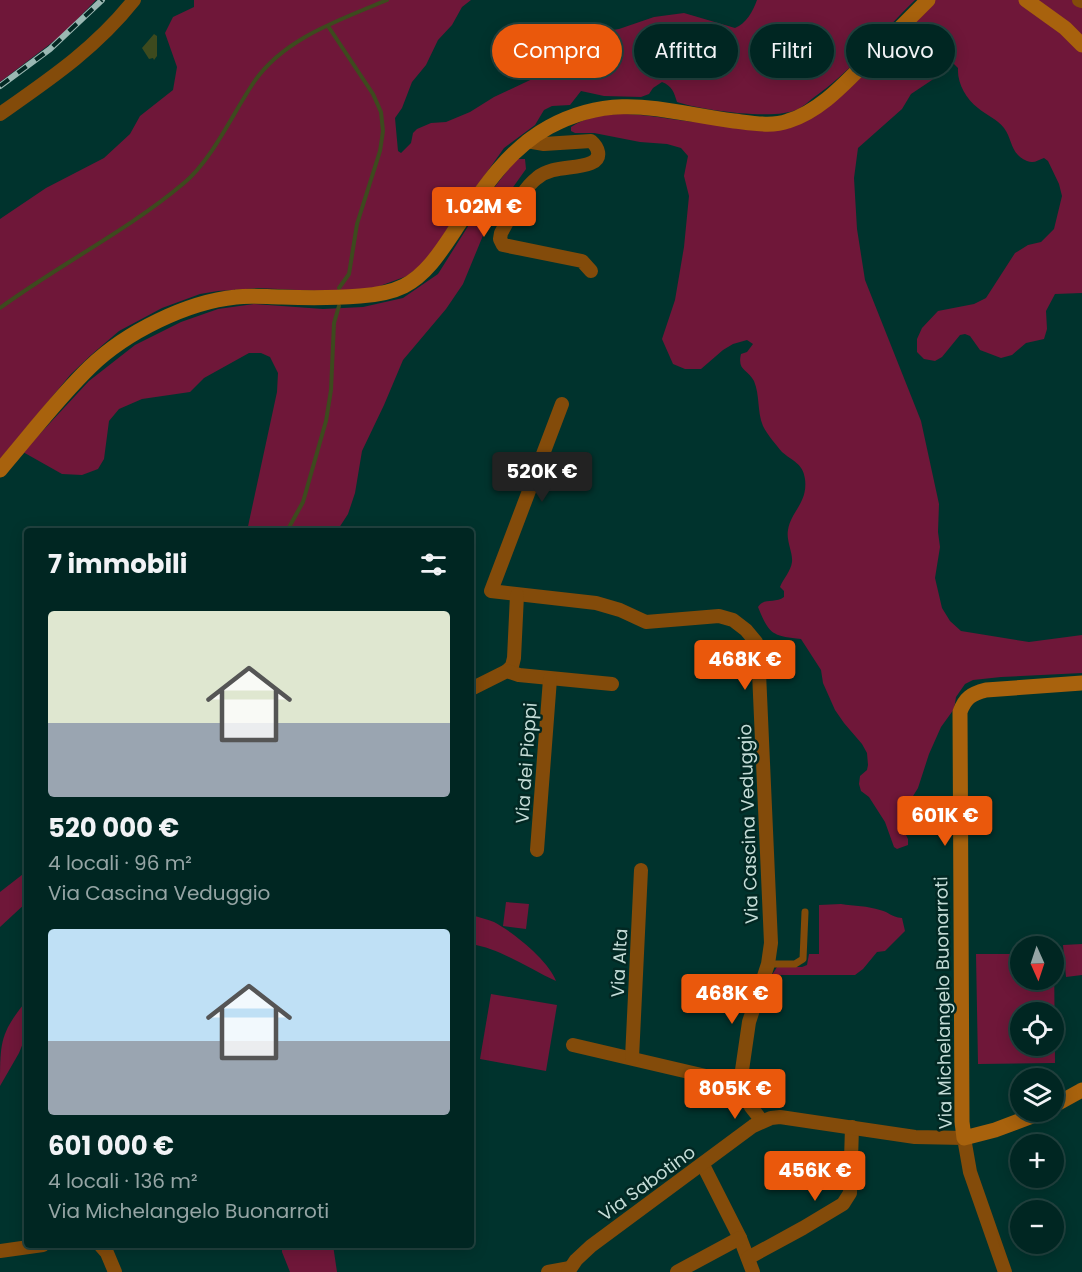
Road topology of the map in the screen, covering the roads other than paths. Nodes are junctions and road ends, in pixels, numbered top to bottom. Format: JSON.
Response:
{"nodes":[{"id":1,"x":134,"y":0,"type":"edge"},
{"id":2,"x":928,"y":0,"type":"edge"},
{"id":3,"x":1026,"y":0,"type":"edge"},
{"id":4,"x":1082,"y":45,"type":"edge"},
{"id":5,"x":0,"y":114,"type":"edge"},
{"id":6,"x":526,"y":141,"type":"junction"},
{"id":7,"x":591,"y":271,"type":"dead end"},
{"id":8,"x":562,"y":404,"type":"dead end"},
{"id":9,"x":0,"y":470,"type":"edge"},
{"id":10,"x":517,"y":595,"type":"junction"},
{"id":11,"x":507,"y":671,"type":"junction"},
{"id":12,"x":550,"y":679,"type":"junction"},
{"id":13,"x":1082,"y":683,"type":"edge"},
{"id":14,"x":612,"y":684,"type":"dead end"},
{"id":15,"x":474,"y":688,"type":"edge"},
{"id":16,"x":537,"y":850,"type":"dead end"},
{"id":17,"x":641,"y":870,"type":"dead end"},
{"id":18,"x":805,"y":912,"type":"dead end"},
{"id":19,"x":768,"y":964,"type":"junction"},
{"id":20,"x":573,"y":1045,"type":"dead end"},
{"id":21,"x":632,"y":1059,"type":"junction"},
{"id":22,"x":740,"y":1084,"type":"junction"},
{"id":23,"x":1082,"y":1090,"type":"edge"},
{"id":24,"x":1064,"y":1100,"type":"edge"},
{"id":25,"x":762,"y":1121,"type":"junction"},
{"id":26,"x":1016,"y":1122,"type":"edge"},
{"id":27,"x":852,"y":1127,"type":"junction"},
{"id":28,"x":964,"y":1138,"type":"junction"},
{"id":29,"x":703,"y":1164,"type":"junction"},
{"id":30,"x":740,"y":1238,"type":"junction"},
{"id":31,"x":24,"y":1248,"type":"edge"},
{"id":32,"x":103,"y":1248,"type":"edge"},
{"id":33,"x":0,"y":1251,"type":"edge"},
{"id":34,"x":748,"y":1258,"type":"junction"},
{"id":35,"x":569,"y":1270,"type":"edge"},
{"id":36,"x":1003,"y":1270,"type":"edge"},
{"id":37,"x":115,"y":1272,"type":"edge"},
{"id":38,"x":549,"y":1272,"type":"edge"},
{"id":39,"x":677,"y":1272,"type":"edge"},
{"id":40,"x":753,"y":1272,"type":"edge"}],
"edges":[{"from":1,"to":5,"type":"street"},
{"from":2,"to":6,"type":"main road"},
{"from":3,"to":4,"type":"main road"},
{"from":6,"to":7,"type":"street"},
{"from":6,"to":9,"type":"main road"},
{"from":8,"to":10,"type":"street","name":"Via Cascina Veduggio"},
{"from":10,"to":11,"type":"street"},
{"from":10,"to":19,"type":"street","name":"Via Cascina Veduggio"},
{"from":11,"to":12,"type":"street","name":"Via dei Pioppi"},
{"from":11,"to":15,"type":"street"},
{"from":12,"to":14,"type":"street","name":"Via dei Pioppi"},
{"from":12,"to":16,"type":"street","name":"Via dei Pioppi"},
{"from":13,"to":28,"type":"main road","name":"Via Michelangelo Buonarroti"},
{"from":17,"to":21,"type":"street","name":"Via Alta"},
{"from":18,"to":19,"type":"lane"},
{"from":19,"to":22,"type":"street","name":"Via Cascina Veduggio"},
{"from":20,"to":21,"type":"street"},
{"from":21,"to":22,"type":"street"},
{"from":22,"to":25,"type":"street"},
{"from":23,"to":24,"type":"main road"},
{"from":25,"to":27,"type":"street"},
{"from":25,"to":29,"type":"street","name":"Via Sabotino"},
{"from":26,"to":28,"type":"main road"},
{"from":27,"to":28,"type":"street"},
{"from":27,"to":34,"type":"street"},
{"from":28,"to":36,"type":"street"},
{"from":29,"to":30,"type":"street"},
{"from":29,"to":35,"type":"street","name":"Via Sabotino"},
{"from":30,"to":34,"type":"street"},
{"from":30,"to":39,"type":"street"},
{"from":31,"to":33,"type":"street"},
{"from":32,"to":37,"type":"street"},
{"from":34,"to":40,"type":"street"},
{"from":35,"to":38,"type":"street"}]}
